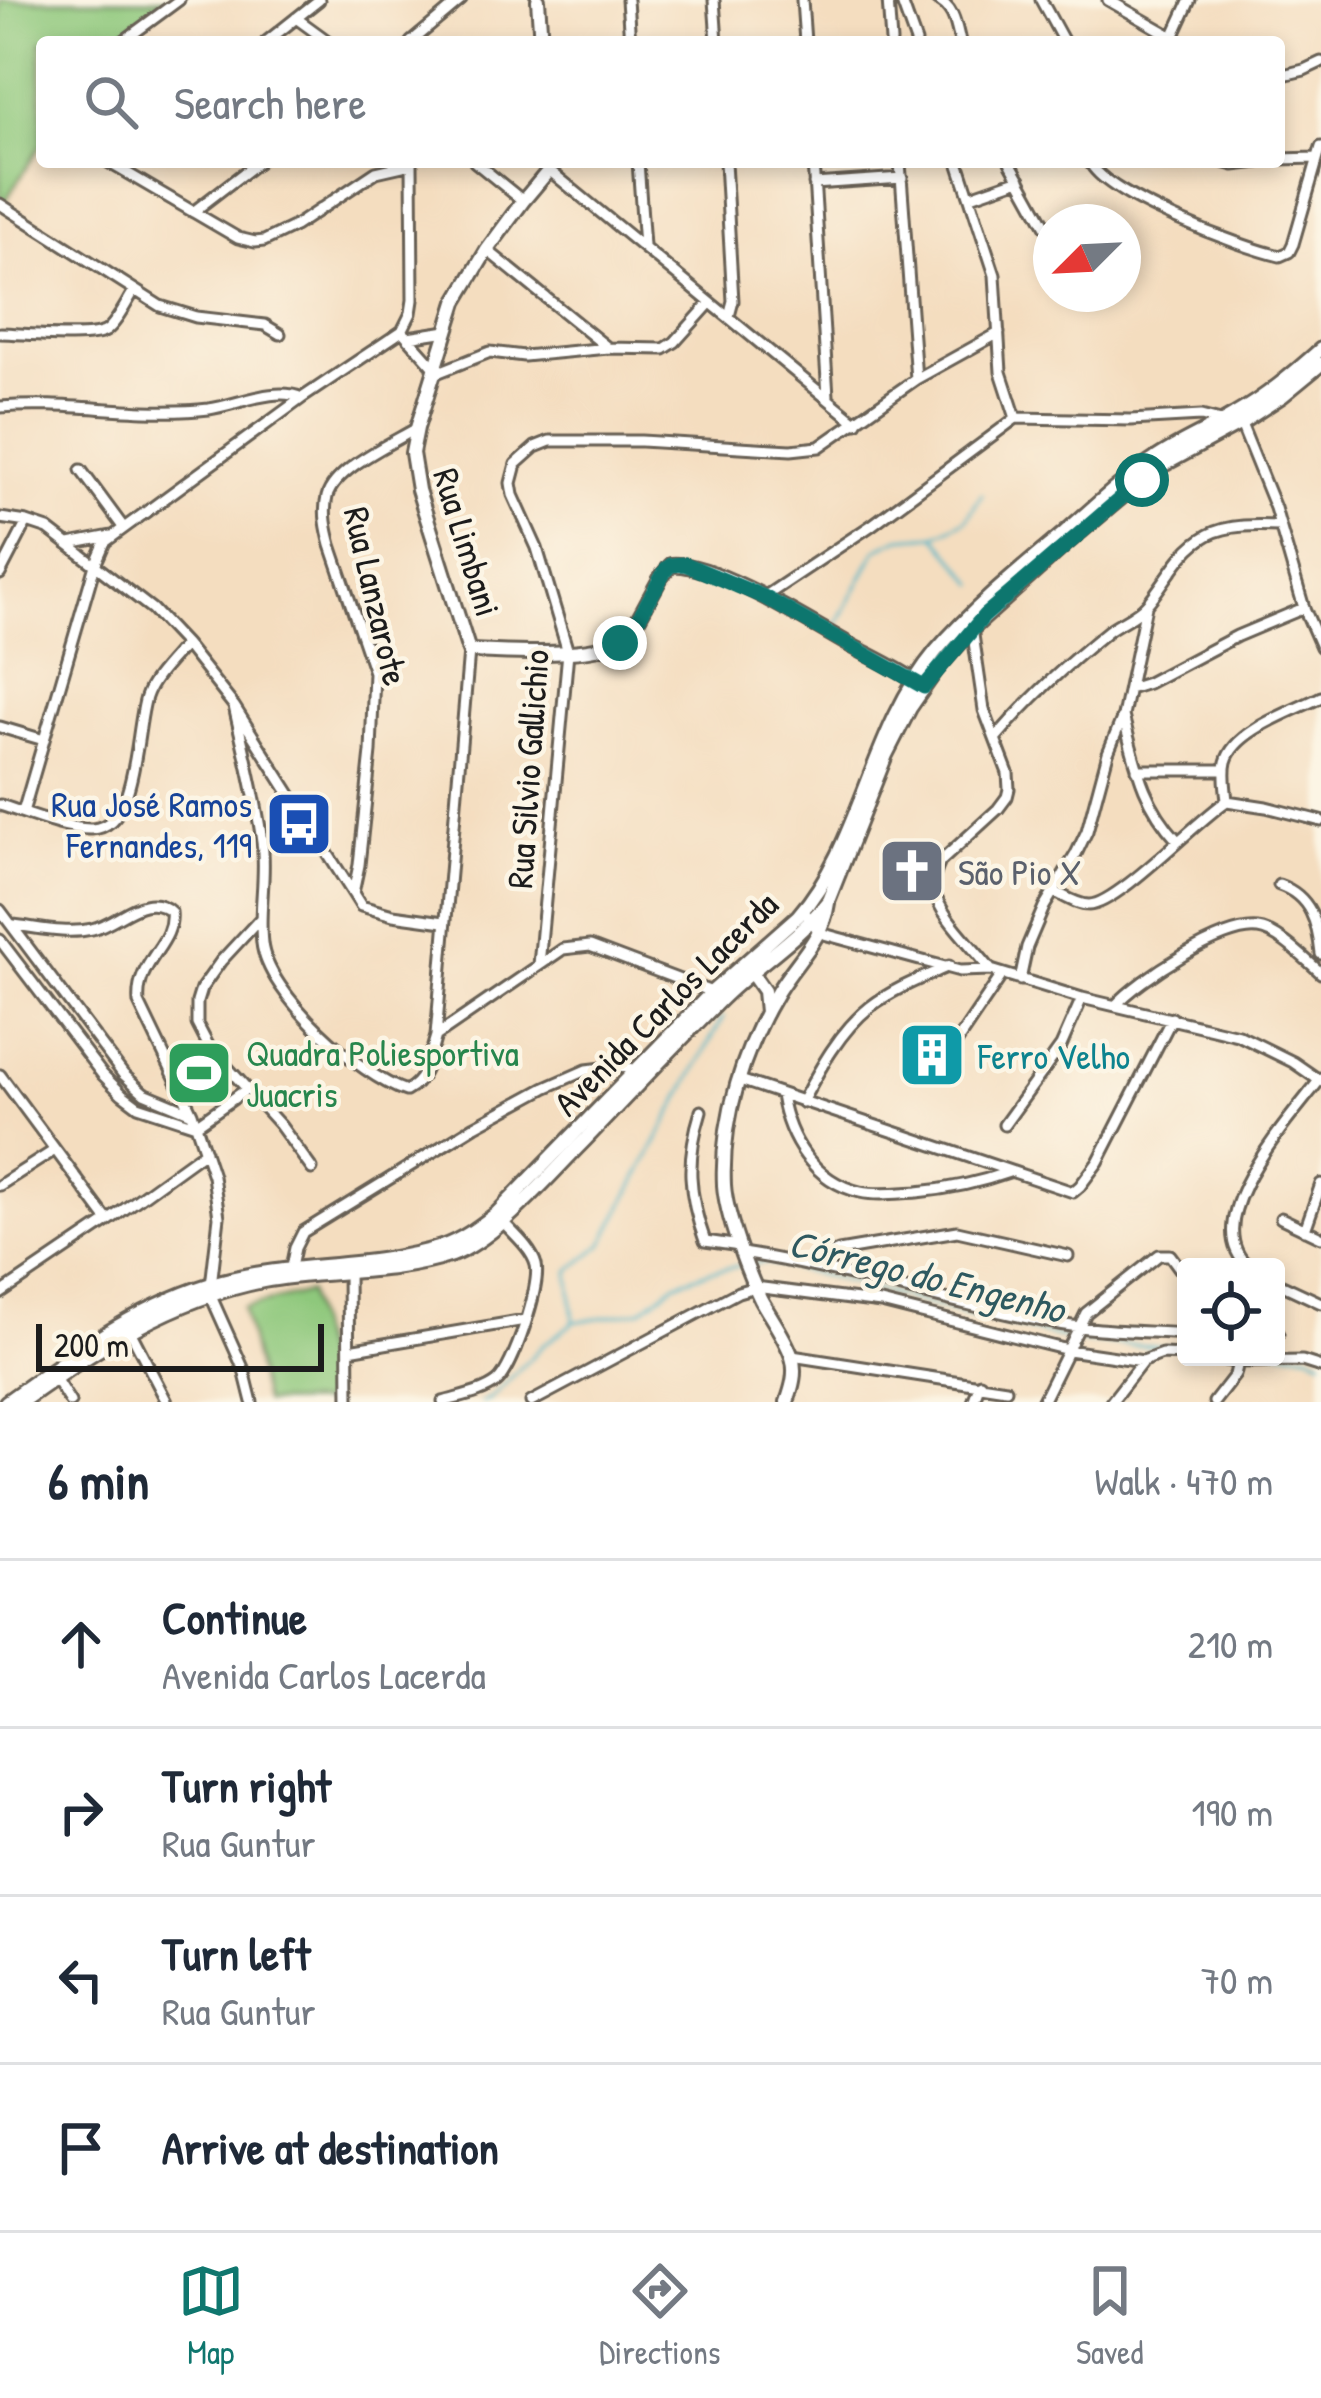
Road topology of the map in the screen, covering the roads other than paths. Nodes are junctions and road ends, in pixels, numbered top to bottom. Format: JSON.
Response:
{"nodes":[{"id":1,"x":178,"y":0,"type":"edge"},
{"id":2,"x":319,"y":0,"type":"edge"},
{"id":3,"x":461,"y":0,"type":"edge"},
{"id":4,"x":538,"y":0,"type":"edge"},
{"id":5,"x":627,"y":0,"type":"edge"},
{"id":6,"x":714,"y":0,"type":"edge"},
{"id":7,"x":802,"y":0,"type":"edge"},
{"id":8,"x":888,"y":0,"type":"edge"},
{"id":9,"x":901,"y":0,"type":"edge"},
{"id":10,"x":937,"y":0,"type":"edge"},
{"id":11,"x":1041,"y":0,"type":"edge"},
{"id":12,"x":1108,"y":0,"type":"edge"},
{"id":13,"x":1190,"y":0,"type":"edge"},
{"id":14,"x":296,"y":18,"type":"junction"},
{"id":15,"x":130,"y":36,"type":"edge"},
{"id":16,"x":274,"y":36,"type":"edge"},
{"id":17,"x":321,"y":36,"type":"edge"},
{"id":18,"x":418,"y":36,"type":"edge"},
{"id":19,"x":541,"y":36,"type":"edge"},
{"id":20,"x":630,"y":36,"type":"edge"},
{"id":21,"x":717,"y":36,"type":"edge"},
{"id":22,"x":805,"y":36,"type":"edge"},
{"id":23,"x":891,"y":36,"type":"edge"},
{"id":24,"x":914,"y":36,"type":"edge"},
{"id":25,"x":958,"y":36,"type":"edge"},
{"id":26,"x":1061,"y":36,"type":"edge"},
{"id":27,"x":1172,"y":36,"type":"edge"},
{"id":28,"x":1178,"y":36,"type":"edge"},
{"id":29,"x":1321,"y":62,"type":"edge"},
{"id":30,"x":1285,"y":75,"type":"edge"},
{"id":31,"x":1319,"y":153,"type":"edge"},
{"id":32,"x":1285,"y":158,"type":"edge"},
{"id":33,"x":119,"y":168,"type":"edge"},
{"id":34,"x":250,"y":168,"type":"edge"},
{"id":35,"x":392,"y":168,"type":"edge"},
{"id":36,"x":411,"y":168,"type":"edge"},
{"id":37,"x":482,"y":168,"type":"edge"},
{"id":38,"x":548,"y":168,"type":"edge"},
{"id":39,"x":551,"y":168,"type":"edge"},
{"id":40,"x":638,"y":168,"type":"edge"},
{"id":41,"x":725,"y":168,"type":"edge"},
{"id":42,"x":813,"y":168,"type":"edge"},
{"id":43,"x":901,"y":168,"type":"edge"},
{"id":44,"x":960,"y":168,"type":"edge"},
{"id":45,"x":1014,"y":168,"type":"edge"},
{"id":46,"x":1094,"y":168,"type":"edge"},
{"id":47,"x":902,"y":178,"type":"junction"},
{"id":48,"x":1020,"y":179,"type":"junction"},
{"id":49,"x":814,"y":184,"type":"junction"},
{"id":50,"x":970,"y":196,"type":"junction"},
{"id":51,"x":523,"y":201,"type":"junction"},
{"id":52,"x":0,"y":204,"type":"edge"},
{"id":53,"x":1034,"y":204,"type":"edge"},
{"id":54,"x":193,"y":212,"type":"junction"},
{"id":55,"x":644,"y":247,"type":"junction"},
{"id":56,"x":488,"y":250,"type":"junction"},
{"id":57,"x":134,"y":291,"type":"junction"},
{"id":58,"x":710,"y":303,"type":"junction"},
{"id":59,"x":729,"y":316,"type":"junction"},
{"id":60,"x":447,"y":331,"type":"junction"},
{"id":61,"x":0,"y":333,"type":"edge"},
{"id":62,"x":999,"y":333,"type":"junction"},
{"id":63,"x":280,"y":334,"type":"dead end"},
{"id":64,"x":405,"y":334,"type":"junction"},
{"id":65,"x":608,"y":347,"type":"junction"},
{"id":66,"x":1321,"y":349,"type":"edge"},
{"id":67,"x":1321,"y":364,"type":"edge"},
{"id":68,"x":435,"y":372,"type":"junction"},
{"id":69,"x":916,"y":380,"type":"junction"},
{"id":70,"x":828,"y":397,"type":"junction"},
{"id":71,"x":302,"y":398,"type":"junction"},
{"id":72,"x":0,"y":407,"type":"edge"},
{"id":73,"x":1016,"y":418,"type":"junction"},
{"id":74,"x":1234,"y":421,"type":"junction"},
{"id":75,"x":857,"y":423,"type":"junction"},
{"id":76,"x":417,"y":428,"type":"junction"},
{"id":77,"x":81,"y":470,"type":"dead end"},
{"id":78,"x":0,"y":518,"type":"edge"},
{"id":79,"x":27,"y":522,"type":"junction"},
{"id":80,"x":1280,"y":526,"type":"junction"},
{"id":81,"x":123,"y":527,"type":"junction"},
{"id":82,"x":111,"y":536,"type":"junction"},
{"id":83,"x":69,"y":544,"type":"junction"},
{"id":84,"x":94,"y":565,"type":"junction"},
{"id":85,"x":0,"y":574,"type":"edge"},
{"id":86,"x":764,"y":597,"type":"junction"},
{"id":87,"x":1146,"y":606,"type":"junction"},
{"id":88,"x":1304,"y":608,"type":"junction"},
{"id":89,"x":969,"y":624,"type":"junction"},
{"id":90,"x":185,"y":644,"type":"junction"},
{"id":91,"x":1321,"y":647,"type":"edge"},
{"id":92,"x":470,"y":651,"type":"junction"},
{"id":93,"x":568,"y":652,"type":"junction"},
{"id":94,"x":919,"y":683,"type":"junction"},
{"id":95,"x":1129,"y":689,"type":"junction"},
{"id":96,"x":1321,"y":697,"type":"edge"},
{"id":97,"x":235,"y":706,"type":"junction"},
{"id":98,"x":1124,"y":716,"type":"junction"},
{"id":99,"x":0,"y":728,"type":"edge"},
{"id":100,"x":995,"y":739,"type":"junction"},
{"id":101,"x":44,"y":740,"type":"junction"},
{"id":102,"x":1137,"y":770,"type":"junction"},
{"id":103,"x":1225,"y":770,"type":"junction"},
{"id":104,"x":1227,"y":801,"type":"junction"},
{"id":105,"x":0,"y":805,"type":"edge"},
{"id":106,"x":23,"y":812,"type":"junction"},
{"id":107,"x":1321,"y":821,"type":"edge"},
{"id":108,"x":1177,"y":840,"type":"junction"},
{"id":109,"x":1279,"y":885,"type":"dead end"},
{"id":110,"x":1053,"y":891,"type":"junction"},
{"id":111,"x":353,"y":893,"type":"junction"},
{"id":112,"x":0,"y":910,"type":"edge"},
{"id":113,"x":261,"y":918,"type":"junction"},
{"id":114,"x":808,"y":921,"type":"junction"},
{"id":115,"x":444,"y":922,"type":"junction"},
{"id":116,"x":14,"y":925,"type":"junction"},
{"id":117,"x":0,"y":940,"type":"edge"},
{"id":118,"x":1321,"y":954,"type":"edge"},
{"id":119,"x":751,"y":957,"type":"junction"},
{"id":120,"x":539,"y":965,"type":"junction"},
{"id":121,"x":949,"y":967,"type":"junction"},
{"id":122,"x":997,"y":972,"type":"junction"},
{"id":123,"x":1321,"y":973,"type":"edge"},
{"id":124,"x":754,"y":978,"type":"junction"},
{"id":125,"x":1020,"y":980,"type":"junction"},
{"id":126,"x":780,"y":988,"type":"junction"},
{"id":127,"x":718,"y":995,"type":"junction"},
{"id":128,"x":1082,"y":998,"type":"junction"},
{"id":129,"x":1116,"y":1005,"type":"junction"},
{"id":130,"x":766,"y":1013,"type":"junction"},
{"id":131,"x":1171,"y":1018,"type":"junction"},
{"id":132,"x":436,"y":1036,"type":"junction"},
{"id":133,"x":937,"y":1071,"type":"dead end"},
{"id":134,"x":641,"y":1072,"type":"junction"},
{"id":135,"x":0,"y":1076,"type":"edge"},
{"id":136,"x":1320,"y":1079,"type":"edge"},
{"id":137,"x":740,"y":1080,"type":"junction"},
{"id":138,"x":248,"y":1089,"type":"junction"},
{"id":139,"x":781,"y":1095,"type":"junction"},
{"id":140,"x":802,"y":1102,"type":"junction"},
{"id":141,"x":701,"y":1111,"type":"dead end"},
{"id":142,"x":194,"y":1119,"type":"junction"},
{"id":143,"x":1004,"y":1125,"type":"dead end"},
{"id":144,"x":55,"y":1150,"type":"junction"},
{"id":145,"x":205,"y":1151,"type":"junction"},
{"id":146,"x":312,"y":1169,"type":"dead end"},
{"id":147,"x":1009,"y":1172,"type":"junction"},
{"id":148,"x":1321,"y":1184,"type":"edge"},
{"id":149,"x":0,"y":1185,"type":"edge"},
{"id":150,"x":499,"y":1217,"type":"junction"},
{"id":151,"x":1281,"y":1218,"type":"dead end"},
{"id":152,"x":108,"y":1221,"type":"junction"},
{"id":153,"x":1305,"y":1230,"type":"junction"},
{"id":154,"x":1321,"y":1237,"type":"edge"},
{"id":155,"x":742,"y":1253,"type":"junction"},
{"id":156,"x":1068,"y":1256,"type":"dead end"},
{"id":157,"x":1239,"y":1258,"type":"edge"},
{"id":158,"x":809,"y":1264,"type":"junction"},
{"id":159,"x":1177,"y":1265,"type":"edge"},
{"id":160,"x":348,"y":1268,"type":"junction"},
{"id":161,"x":290,"y":1272,"type":"junction"},
{"id":162,"x":754,"y":1284,"type":"junction"},
{"id":163,"x":1285,"y":1286,"type":"edge"},
{"id":164,"x":211,"y":1289,"type":"junction"},
{"id":165,"x":0,"y":1294,"type":"edge"},
{"id":166,"x":1321,"y":1303,"type":"edge"},
{"id":167,"x":525,"y":1320,"type":"junction"},
{"id":168,"x":128,"y":1326,"type":"junction"},
{"id":169,"x":1077,"y":1328,"type":"junction"},
{"id":170,"x":1177,"y":1334,"type":"edge"},
{"id":171,"x":1069,"y":1347,"type":"junction"},
{"id":172,"x":349,"y":1350,"type":"junction"},
{"id":173,"x":1177,"y":1355,"type":"edge"},
{"id":174,"x":792,"y":1356,"type":"junction"},
{"id":175,"x":1143,"y":1361,"type":"junction"},
{"id":176,"x":1285,"y":1361,"type":"edge"},
{"id":177,"x":1237,"y":1366,"type":"edge"},
{"id":178,"x":1321,"y":1367,"type":"edge"},
{"id":179,"x":52,"y":1374,"type":"junction"},
{"id":180,"x":980,"y":1383,"type":"junction"},
{"id":181,"x":1006,"y":1389,"type":"dead end"},
{"id":182,"x":786,"y":1401,"type":"edge"},
{"id":183,"x":6,"y":1402,"type":"edge"},
{"id":184,"x":21,"y":1402,"type":"edge"},
{"id":185,"x":70,"y":1402,"type":"edge"},
{"id":186,"x":167,"y":1402,"type":"edge"},
{"id":187,"x":252,"y":1402,"type":"edge"},
{"id":188,"x":349,"y":1402,"type":"edge"},
{"id":189,"x":443,"y":1402,"type":"edge"},
{"id":190,"x":531,"y":1402,"type":"edge"},
{"id":191,"x":973,"y":1402,"type":"edge"},
{"id":192,"x":1042,"y":1402,"type":"edge"},
{"id":193,"x":1112,"y":1402,"type":"edge"},
{"id":194,"x":1214,"y":1402,"type":"edge"}],
"edges":[{"from":1,"to":15,"type":"street"},
{"from":2,"to":14,"type":"street"},
{"from":3,"to":18,"type":"street"},
{"from":4,"to":19,"type":"main road"},
{"from":5,"to":20,"type":"street"},
{"from":6,"to":21,"type":"street"},
{"from":7,"to":22,"type":"street"},
{"from":8,"to":23,"type":"street"},
{"from":9,"to":24,"type":"street"},
{"from":10,"to":25,"type":"street"},
{"from":11,"to":26,"type":"street"},
{"from":12,"to":27,"type":"street"},
{"from":13,"to":28,"type":"street"},
{"from":14,"to":16,"type":"street"},
{"from":14,"to":17,"type":"street"},
{"from":29,"to":30,"type":"street"},
{"from":31,"to":32,"type":"street"},
{"from":31,"to":46,"type":"street"},
{"from":33,"to":54,"type":"street"},
{"from":34,"to":54,"type":"street"},
{"from":35,"to":54,"type":"street"},
{"from":36,"to":64,"type":"street"},
{"from":37,"to":51,"type":"street"},
{"from":38,"to":51,"type":"main road","name":"Rua Limbani"},
{"from":39,"to":55,"type":"street"},
{"from":40,"to":55,"type":"street"},
{"from":41,"to":59,"type":"street"},
{"from":42,"to":49,"type":"street"},
{"from":43,"to":47,"type":"street"},
{"from":44,"to":50,"type":"street"},
{"from":45,"to":48,"type":"street"},
{"from":47,"to":49,"type":"street"},
{"from":47,"to":69,"type":"street"},
{"from":48,"to":50,"type":"street"},
{"from":48,"to":53,"type":"street"},
{"from":49,"to":70,"type":"street"},
{"from":50,"to":62,"type":"street"},
{"from":51,"to":56,"type":"main road","name":"Rua Limbani"},
{"from":52,"to":57,"type":"street"},
{"from":55,"to":58,"type":"street"},
{"from":56,"to":60,"type":"main road","name":"Rua Limbani"},
{"from":56,"to":65,"type":"street"},
{"from":57,"to":61,"type":"street"},
{"from":57,"to":63,"type":"street"},
{"from":58,"to":59,"type":"street"},
{"from":58,"to":65,"type":"street"},
{"from":59,"to":70,"type":"street"},
{"from":60,"to":64,"type":"street"},
{"from":60,"to":68,"type":"main road","name":"Rua Limbani"},
{"from":62,"to":69,"type":"street","name":"Rua Silvio Gallichio"},
{"from":62,"to":73,"type":"street"},
{"from":64,"to":68,"type":"street"},
{"from":64,"to":71,"type":"street"},
{"from":65,"to":68,"type":"street"},
{"from":66,"to":74,"type":"main road","name":"Avenida Carlos Lacerda"},
{"from":67,"to":74,"type":"main road","name":"Avenida Carlos Lacerda"},
{"from":68,"to":76,"type":"main road","name":"Rua Limbani"},
{"from":69,"to":75,"type":"street","name":"Rua Silvio Gallichio"},
{"from":70,"to":75,"type":"street"},
{"from":71,"to":72,"type":"street"},
{"from":71,"to":81,"type":"street"},
{"from":73,"to":74,"type":"street"},
{"from":73,"to":86,"type":"street"},
{"from":74,"to":80,"type":"street"},
{"from":74,"to":89,"type":"main road","name":"Avenida Carlos Lacerda"},
{"from":75,"to":93,"type":"street","name":"Rua Silvio Gallichio"},
{"from":76,"to":92,"type":"main road","name":"Rua Limbani"},
{"from":76,"to":111,"type":"street","name":"Rua Lanzarote"},
{"from":77,"to":81,"type":"street"},
{"from":78,"to":79,"type":"street"},
{"from":79,"to":83,"type":"street"},
{"from":79,"to":85,"type":"street"},
{"from":80,"to":87,"type":"street"},
{"from":80,"to":88,"type":"street"},
{"from":81,"to":82,"type":"street"},
{"from":82,"to":83,"type":"street"},
{"from":82,"to":84,"type":"street"},
{"from":83,"to":84,"type":"street"},
{"from":84,"to":90,"type":"street"},
{"from":84,"to":101,"type":"street"},
{"from":86,"to":93,"type":"main road"},
{"from":86,"to":94,"type":"main road"},
{"from":87,"to":95,"type":"street"},
{"from":87,"to":100,"type":"street"},
{"from":88,"to":91,"type":"street"},
{"from":88,"to":95,"type":"street"},
{"from":89,"to":94,"type":"main road","name":"Avenida Carlos Lacerda"},
{"from":89,"to":100,"type":"street"},
{"from":90,"to":97,"type":"street"},
{"from":90,"to":106,"type":"street"},
{"from":92,"to":93,"type":"main road"},
{"from":92,"to":115,"type":"street","name":"Rua Limbani"},
{"from":93,"to":120,"type":"street","name":"Rua Silvio Gallichio"},
{"from":94,"to":114,"type":"main road","name":"Avenida Carlos Lacerda"},
{"from":94,"to":114,"type":"main road","name":"Avenida Carlos Lacerda"},
{"from":95,"to":98,"type":"street"},
{"from":96,"to":103,"type":"street"},
{"from":97,"to":111,"type":"street"},
{"from":97,"to":113,"type":"street"},
{"from":98,"to":102,"type":"street"},
{"from":98,"to":110,"type":"street"},
{"from":99,"to":101,"type":"street"},
{"from":100,"to":122,"type":"street"},
{"from":101,"to":106,"type":"street"},
{"from":102,"to":103,"type":"street"},
{"from":102,"to":108,"type":"street"},
{"from":103,"to":104,"type":"street"},
{"from":104,"to":107,"type":"street"},
{"from":104,"to":108,"type":"street"},
{"from":105,"to":106,"type":"street"},
{"from":108,"to":110,"type":"street"},
{"from":109,"to":118,"type":"street"},
{"from":110,"to":125,"type":"street"},
{"from":111,"to":115,"type":"street"},
{"from":112,"to":116,"type":"street"},
{"from":113,"to":132,"type":"street"},
{"from":113,"to":138,"type":"street"},
{"from":114,"to":119,"type":"main road","name":"Avenida Carlos Lacerda"},
{"from":114,"to":121,"type":"street"},
{"from":114,"to":124,"type":"main road","name":"Avenida Carlos Lacerda"},
{"from":114,"to":126,"type":"main road"},
{"from":115,"to":132,"type":"street","name":"Rua Limbani"},
{"from":116,"to":142,"type":"street"},
{"from":116,"to":142,"type":"street"},
{"from":117,"to":142,"type":"street"},
{"from":119,"to":124,"type":"main road"},
{"from":119,"to":127,"type":"main road","name":"Avenida Carlos Lacerda"},
{"from":120,"to":127,"type":"street"},
{"from":120,"to":132,"type":"street"},
{"from":121,"to":122,"type":"street"},
{"from":121,"to":140,"type":"street"},
{"from":122,"to":125,"type":"street"},
{"from":122,"to":133,"type":"street"},
{"from":123,"to":129,"type":"street"},
{"from":124,"to":126,"type":"main road"},
{"from":124,"to":127,"type":"main road","name":"Avenida Carlos Lacerda"},
{"from":124,"to":130,"type":"main road"},
{"from":125,"to":128,"type":"street"},
{"from":126,"to":130,"type":"main road"},
{"from":127,"to":134,"type":"main road","name":"Avenida Carlos Lacerda"},
{"from":128,"to":129,"type":"street"},
{"from":128,"to":143,"type":"street"},
{"from":129,"to":131,"type":"street"},
{"from":130,"to":137,"type":"main road"},
{"from":131,"to":136,"type":"street"},
{"from":131,"to":147,"type":"street"},
{"from":134,"to":150,"type":"main road","name":"Avenida Carlos Lacerda"},
{"from":134,"to":161,"type":"street"},
{"from":135,"to":144,"type":"street"},
{"from":136,"to":157,"type":"street"},
{"from":137,"to":139,"type":"street"},
{"from":137,"to":155,"type":"main road"},
{"from":138,"to":142,"type":"street"},
{"from":138,"to":146,"type":"street"},
{"from":139,"to":140,"type":"street"},
{"from":139,"to":147,"type":"street"},
{"from":140,"to":147,"type":"street"},
{"from":141,"to":155,"type":"street"},
{"from":142,"to":145,"type":"street"},
{"from":144,"to":149,"type":"street"},
{"from":144,"to":152,"type":"street"},
{"from":145,"to":152,"type":"street"},
{"from":145,"to":164,"type":"street"},
{"from":148,"to":153,"type":"street"},
{"from":150,"to":160,"type":"main road","name":"Avenida Carlos Lacerda"},
{"from":150,"to":167,"type":"street"},
{"from":151,"to":153,"type":"street"},
{"from":152,"to":165,"type":"street"},
{"from":153,"to":154,"type":"street"},
{"from":155,"to":158,"type":"street"},
{"from":155,"to":162,"type":"main road"},
{"from":156,"to":158,"type":"street"},
{"from":158,"to":169,"type":"street"},
{"from":159,"to":169,"type":"street"},
{"from":160,"to":161,"type":"main road","name":"Avenida Carlos Lacerda"},
{"from":160,"to":172,"type":"street"},
{"from":161,"to":164,"type":"main road","name":"Avenida Carlos Lacerda"},
{"from":162,"to":171,"type":"street"},
{"from":162,"to":174,"type":"main road"},
{"from":162,"to":190,"type":"street"},
{"from":163,"to":166,"type":"street"},
{"from":164,"to":168,"type":"main road","name":"Avenida Carlos Lacerda"},
{"from":164,"to":187,"type":"street"},
{"from":167,"to":172,"type":"street"},
{"from":167,"to":189,"type":"street"},
{"from":168,"to":179,"type":"main road","name":"Avenida Carlos Lacerda"},
{"from":168,"to":186,"type":"street"},
{"from":169,"to":170,"type":"street"},
{"from":169,"to":171,"type":"street"},
{"from":171,"to":175,"type":"street"},
{"from":171,"to":192,"type":"street"},
{"from":172,"to":188,"type":"street"},
{"from":173,"to":175,"type":"street"},
{"from":174,"to":180,"type":"street"},
{"from":174,"to":182,"type":"main road"},
{"from":175,"to":193,"type":"street"},
{"from":176,"to":178,"type":"street"},
{"from":177,"to":194,"type":"street"},
{"from":179,"to":183,"type":"main road","name":"Avenida Carlos Lacerda"},
{"from":179,"to":184,"type":"main road","name":"Avenida Carlos Lacerda"},
{"from":179,"to":185,"type":"street"},
{"from":180,"to":181,"type":"street"},
{"from":180,"to":191,"type":"street"}]}
